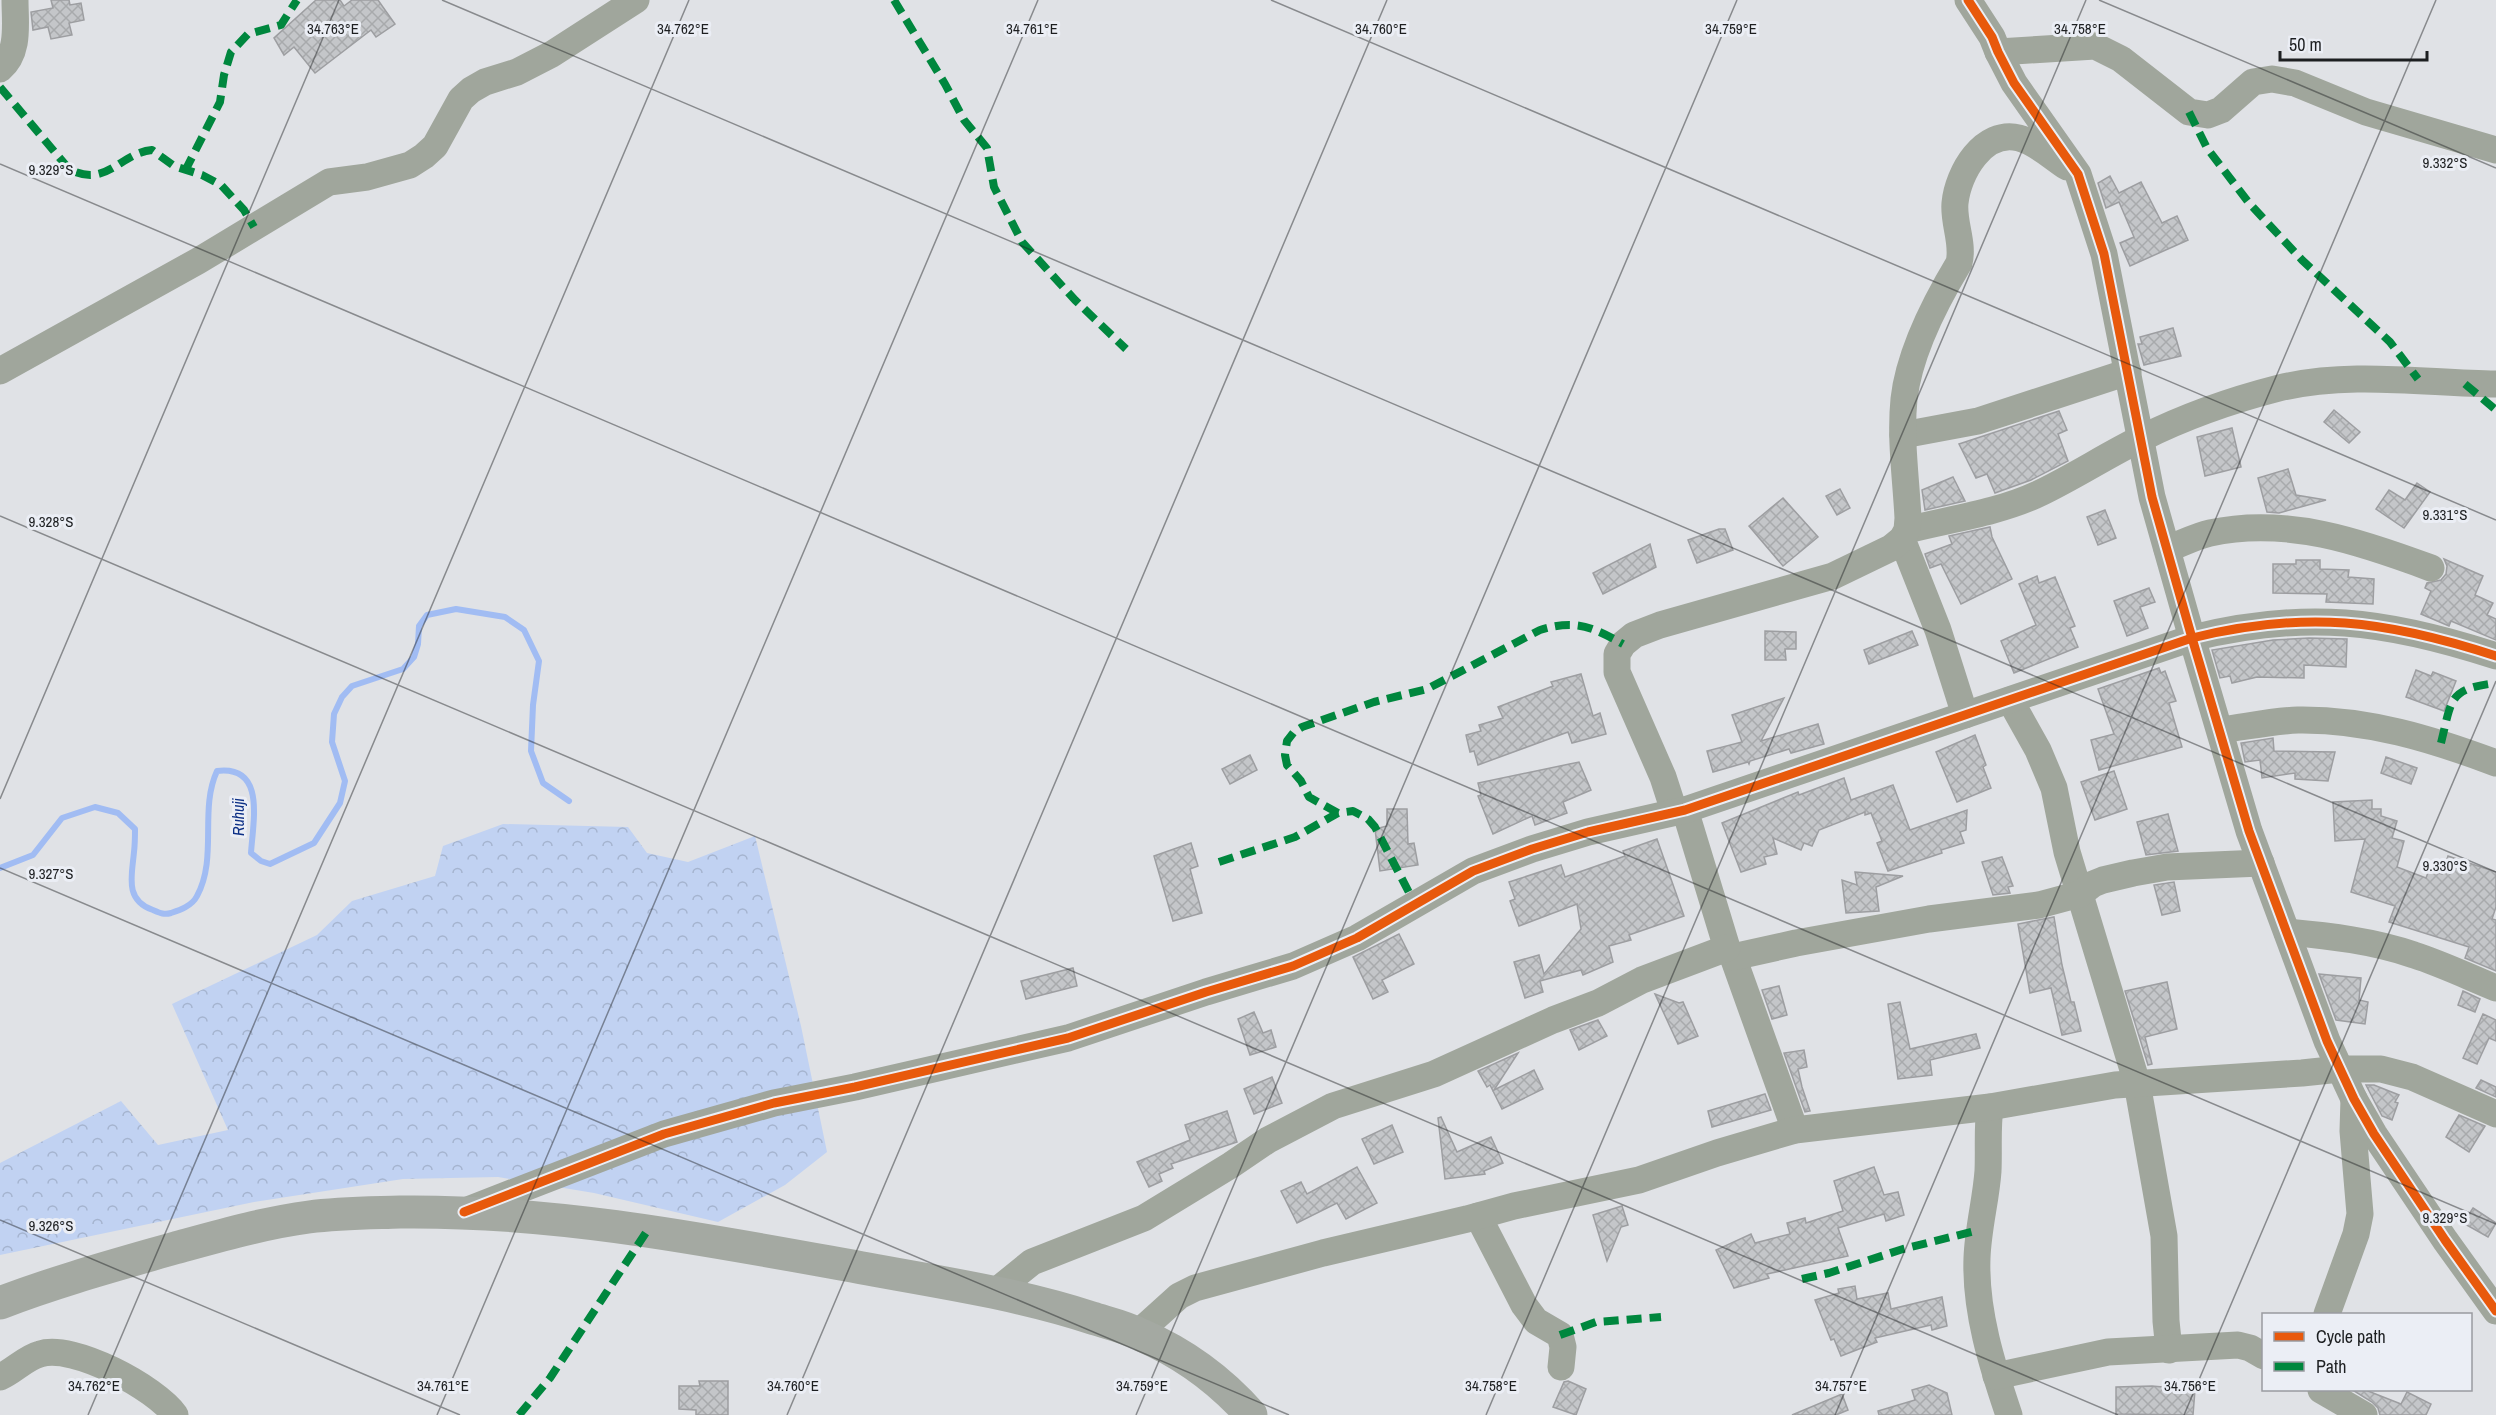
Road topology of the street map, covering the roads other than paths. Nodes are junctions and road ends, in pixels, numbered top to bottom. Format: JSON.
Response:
{"nodes":[{"id":1,"x":15,"y":0,"type":"edge"},
{"id":2,"x":636,"y":0,"type":"edge"},
{"id":3,"x":1972,"y":5,"type":"edge"},
{"id":4,"x":1998,"y":52,"type":"junction"},
{"id":5,"x":0,"y":69,"type":"edge"},
{"id":6,"x":2496,"y":150,"type":"edge"},
{"id":7,"x":2078,"y":174,"type":"junction"},
{"id":8,"x":0,"y":371,"type":"edge"},
{"id":9,"x":2128,"y":372,"type":"junction"},
{"id":10,"x":2496,"y":384,"type":"edge"},
{"id":11,"x":1903,"y":435,"type":"junction"},
{"id":12,"x":2141,"y":438,"type":"junction"},
{"id":13,"x":1904,"y":534,"type":"junction"},
{"id":14,"x":2167,"y":549,"type":"junction"},
{"id":15,"x":2431,"y":568,"type":"dead end"},
{"id":16,"x":2192,"y":638,"type":"junction"},
{"id":17,"x":2496,"y":656,"type":"edge"},
{"id":18,"x":2010,"y":700,"type":"junction"},
{"id":19,"x":1965,"y":715,"type":"junction"},
{"id":20,"x":2220,"y":730,"type":"junction"},
{"id":21,"x":2496,"y":763,"type":"edge"},
{"id":22,"x":1680,"y":811,"type":"junction"},
{"id":23,"x":2261,"y":863,"type":"junction"},
{"id":24,"x":2080,"y":894,"type":"junction"},
{"id":25,"x":2287,"y":932,"type":"junction"},
{"id":26,"x":1730,"y":953,"type":"junction"},
{"id":27,"x":2496,"y":988,"type":"edge"},
{"id":28,"x":2340,"y":1069,"type":"junction"},
{"id":29,"x":2137,"y":1083,"type":"junction"},
{"id":30,"x":2354,"y":1099,"type":"junction"},
{"id":31,"x":1990,"y":1107,"type":"junction"},
{"id":32,"x":2496,"y":1113,"type":"edge"},
{"id":33,"x":1795,"y":1130,"type":"junction"},
{"id":34,"x":464,"y":1212,"type":"junction"},
{"id":35,"x":1478,"y":1216,"type":"junction"},
{"id":36,"x":995,"y":1292,"type":"junction"},
{"id":37,"x":0,"y":1303,"type":"edge"},
{"id":38,"x":2496,"y":1311,"type":"edge"},
{"id":39,"x":2327,"y":1313,"type":"edge"},
{"id":40,"x":1138,"y":1333,"type":"junction"},
{"id":41,"x":2169,"y":1350,"type":"junction"},
{"id":42,"x":2262,"y":1355,"type":"edge"},
{"id":43,"x":1561,"y":1367,"type":"dead end"},
{"id":44,"x":1996,"y":1376,"type":"junction"},
{"id":45,"x":0,"y":1377,"type":"edge"},
{"id":46,"x":2324,"y":1391,"type":"edge"},
{"id":47,"x":175,"y":1415,"type":"edge"},
{"id":48,"x":1251,"y":1415,"type":"edge"},
{"id":49,"x":2009,"y":1415,"type":"edge"},
{"id":50,"x":2364,"y":1415,"type":"edge"}],
"edges":[{"from":1,"to":5,"type":"street"},
{"from":2,"to":8,"type":"street"},
{"from":3,"to":4,"type":"street"},
{"from":4,"to":6,"type":"street"},
{"from":4,"to":7,"type":"street"},
{"from":7,"to":9,"type":"street"},
{"from":7,"to":11,"type":"street"},
{"from":9,"to":11,"type":"street"},
{"from":9,"to":12,"type":"street"},
{"from":10,"to":12,"type":"street"},
{"from":11,"to":13,"type":"street"},
{"from":12,"to":13,"type":"street"},
{"from":12,"to":14,"type":"street"},
{"from":13,"to":19,"type":"street"},
{"from":13,"to":22,"type":"street"},
{"from":14,"to":15,"type":"street"},
{"from":14,"to":16,"type":"street"},
{"from":16,"to":17,"type":"street"},
{"from":16,"to":18,"type":"street"},
{"from":16,"to":20,"type":"street"},
{"from":18,"to":19,"type":"street"},
{"from":18,"to":24,"type":"street"},
{"from":19,"to":22,"type":"street"},
{"from":20,"to":21,"type":"street"},
{"from":20,"to":23,"type":"street"},
{"from":22,"to":26,"type":"street"},
{"from":22,"to":34,"type":"street"},
{"from":23,"to":24,"type":"street"},
{"from":23,"to":25,"type":"street"},
{"from":24,"to":26,"type":"street"},
{"from":24,"to":29,"type":"street"},
{"from":25,"to":27,"type":"street"},
{"from":25,"to":28,"type":"street"},
{"from":26,"to":33,"type":"street"},
{"from":26,"to":36,"type":"street"},
{"from":28,"to":29,"type":"street"},
{"from":28,"to":30,"type":"street"},
{"from":28,"to":32,"type":"street"},
{"from":29,"to":31,"type":"street"},
{"from":29,"to":41,"type":"street"},
{"from":30,"to":38,"type":"street"},
{"from":30,"to":39,"type":"street"},
{"from":31,"to":33,"type":"street"},
{"from":31,"to":44,"type":"street"},
{"from":33,"to":35,"type":"street"},
{"from":34,"to":36,"type":"main road"},
{"from":34,"to":37,"type":"main road"},
{"from":35,"to":40,"type":"street"},
{"from":35,"to":43,"type":"street"},
{"from":36,"to":40,"type":"main road"},
{"from":40,"to":48,"type":"main road"},
{"from":41,"to":42,"type":"street"},
{"from":41,"to":44,"type":"street"},
{"from":44,"to":49,"type":"street"},
{"from":45,"to":47,"type":"street"},
{"from":46,"to":50,"type":"street"}]}
